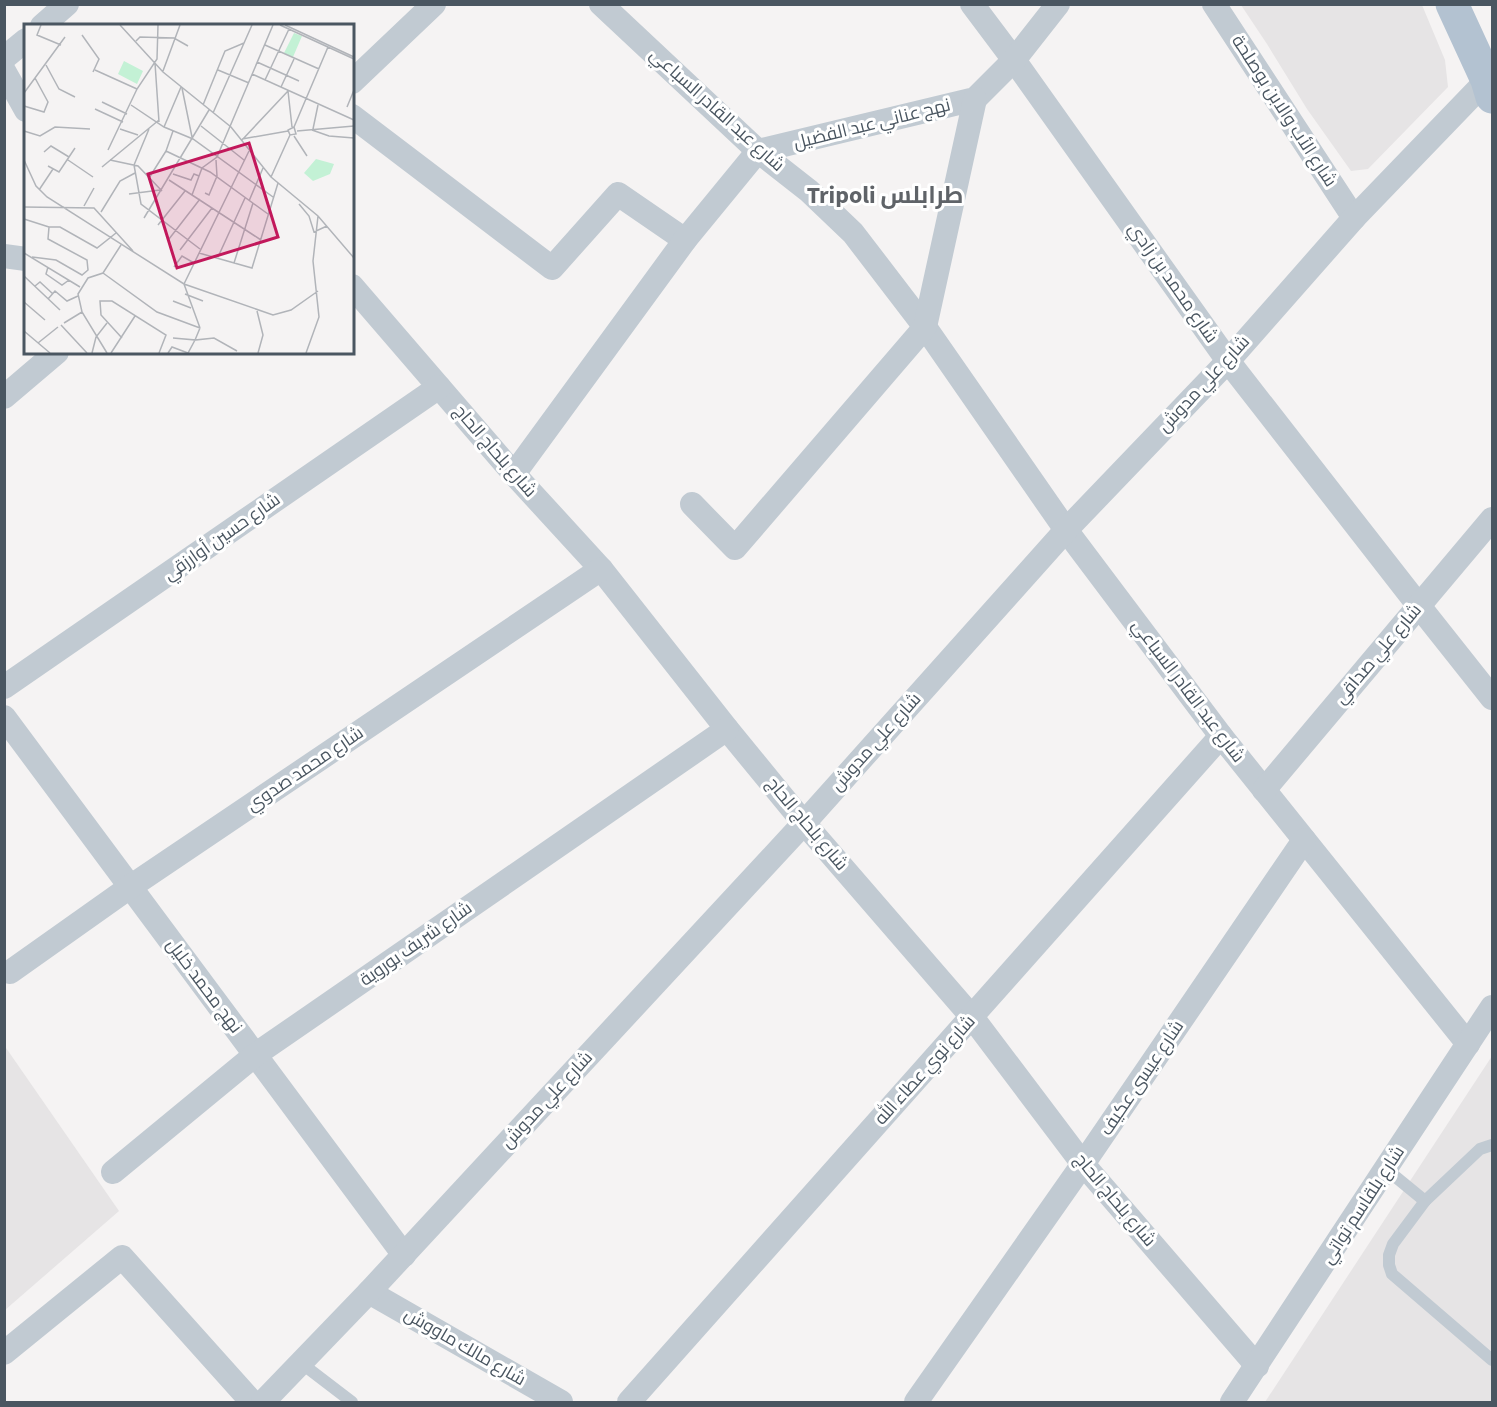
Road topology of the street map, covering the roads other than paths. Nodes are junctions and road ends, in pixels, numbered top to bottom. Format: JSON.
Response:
{"nodes":[{"id":1,"x":67,"y":4,"type":"edge"},
{"id":2,"x":434,"y":4,"type":"edge"},
{"id":3,"x":601,"y":4,"type":"edge"},
{"id":4,"x":972,"y":4,"type":"edge"},
{"id":5,"x":1058,"y":4,"type":"edge"},
{"id":6,"x":1214,"y":4,"type":"edge"},
{"id":7,"x":1452,"y":4,"type":"edge"},
{"id":8,"x":44,"y":24,"type":"edge"},
{"id":9,"x":24,"y":42,"type":"edge"},
{"id":10,"x":4,"y":58,"type":"edge"},
{"id":11,"x":1014,"y":60,"type":"junction"},
{"id":12,"x":4,"y":71,"type":"edge"},
{"id":13,"x":354,"y":80,"type":"edge"},
{"id":14,"x":1490,"y":88,"type":"edge"},
{"id":15,"x":975,"y":99,"type":"junction"},
{"id":16,"x":24,"y":106,"type":"edge"},
{"id":17,"x":354,"y":118,"type":"edge"},
{"id":18,"x":758,"y":151,"type":"junction"},
{"id":19,"x":1354,"y":218,"type":"junction"},
{"id":20,"x":685,"y":240,"type":"junction"},
{"id":21,"x":4,"y":256,"type":"edge"},
{"id":22,"x":24,"y":259,"type":"edge"},
{"id":23,"x":354,"y":288,"type":"edge"},
{"id":24,"x":925,"y":327,"type":"junction"},
{"id":25,"x":55,"y":354,"type":"edge"},
{"id":26,"x":1228,"y":361,"type":"junction"},
{"id":27,"x":440,"y":387,"type":"junction"},
{"id":28,"x":4,"y":397,"type":"edge"},
{"id":29,"x":514,"y":474,"type":"junction"},
{"id":30,"x":692,"y":504,"type":"dead end"},
{"id":31,"x":1492,"y":519,"type":"edge"},
{"id":32,"x":1066,"y":530,"type":"junction"},
{"id":33,"x":601,"y":569,"type":"junction"},
{"id":34,"x":1419,"y":606,"type":"junction"},
{"id":35,"x":4,"y":687,"type":"edge"},
{"id":36,"x":1492,"y":698,"type":"edge"},
{"id":37,"x":4,"y":717,"type":"edge"},
{"id":38,"x":728,"y":729,"type":"junction"},
{"id":39,"x":1221,"y":736,"type":"junction"},
{"id":40,"x":1264,"y":790,"type":"junction"},
{"id":41,"x":804,"y":823,"type":"junction"},
{"id":42,"x":1304,"y":840,"type":"junction"},
{"id":43,"x":130,"y":887,"type":"junction"},
{"id":44,"x":10,"y":972,"type":"dead end"},
{"id":45,"x":1492,"y":1007,"type":"edge"},
{"id":46,"x":972,"y":1017,"type":"junction"},
{"id":47,"x":1468,"y":1044,"type":"junction"},
{"id":48,"x":255,"y":1055,"type":"junction"},
{"id":49,"x":1492,"y":1146,"type":"edge"},
{"id":50,"x":1083,"y":1164,"type":"junction"},
{"id":51,"x":1386,"y":1169,"type":"junction"},
{"id":52,"x":113,"y":1172,"type":"dead end"},
{"id":53,"x":1425,"y":1201,"type":"junction"},
{"id":54,"x":404,"y":1255,"type":"junction"},
{"id":55,"x":369,"y":1292,"type":"junction"},
{"id":56,"x":4,"y":1353,"type":"edge"},
{"id":57,"x":1492,"y":1360,"type":"edge"},
{"id":58,"x":301,"y":1363,"type":"junction"},
{"id":59,"x":1257,"y":1366,"type":"junction"},
{"id":60,"x":252,"y":1402,"type":"edge"},
{"id":61,"x":263,"y":1402,"type":"edge"},
{"id":62,"x":352,"y":1402,"type":"edge"},
{"id":63,"x":561,"y":1402,"type":"edge"},
{"id":64,"x":629,"y":1402,"type":"edge"},
{"id":65,"x":916,"y":1402,"type":"edge"},
{"id":66,"x":1232,"y":1402,"type":"edge"}],
"edges":[{"from":1,"to":8,"type":"street"},
{"from":2,"to":13,"type":"street"},
{"from":3,"to":18,"type":"street","name":"شارع عبد القادر السباعي"},
{"from":4,"to":11,"type":"street","name":"شارع محمد بن زادي"},
{"from":5,"to":11,"type":"street","name":"نهج عناني عبد الفضيل"},
{"from":6,"to":19,"type":"street","name":"شارع الأب والابن بوصلحة"},
{"from":7,"to":14,"type":"main road"},
{"from":9,"to":10,"type":"street"},
{"from":11,"to":15,"type":"street","name":"نهج عناني عبد الفضيل"},
{"from":11,"to":26,"type":"street","name":"شارع محمد بن زادي"},
{"from":12,"to":16,"type":"street"},
{"from":14,"to":19,"type":"street","name":"شارع علي مدوش"},
{"from":15,"to":18,"type":"street","name":"نهج عناني عبد الفضيل"},
{"from":15,"to":24,"type":"street"},
{"from":17,"to":20,"type":"street"},
{"from":18,"to":20,"type":"street"},
{"from":18,"to":24,"type":"street","name":"شارع عبد القادر السباعي"},
{"from":19,"to":26,"type":"street","name":"شارع علي مدوش"},
{"from":20,"to":29,"type":"street"},
{"from":21,"to":22,"type":"street"},
{"from":23,"to":27,"type":"street","name":"شارع بلحاج الحاج"},
{"from":24,"to":30,"type":"street"},
{"from":24,"to":32,"type":"street","name":"شارع عبد القادر السباعي"},
{"from":25,"to":28,"type":"street"},
{"from":26,"to":32,"type":"street","name":"شارع علي مدوش"},
{"from":26,"to":34,"type":"street","name":"شارع محمد بن زادي"},
{"from":27,"to":29,"type":"street","name":"شارع بلحاج الحاج"},
{"from":27,"to":35,"type":"street","name":"شارع حسين أوارزقي"},
{"from":29,"to":33,"type":"street","name":"شارع بلحاج الحاج"},
{"from":31,"to":34,"type":"street","name":"شارع علي صداقي"},
{"from":32,"to":39,"type":"street","name":"شارع عبد القادر السباعي"},
{"from":32,"to":41,"type":"street","name":"شارع علي مدوش"},
{"from":33,"to":38,"type":"street","name":"شارع بلحاج الحاج"},
{"from":33,"to":43,"type":"street","name":"شارع محمد صدوي"},
{"from":34,"to":36,"type":"street","name":"شارع محمد بن زادي"},
{"from":34,"to":40,"type":"street","name":"شارع علي صداقي"},
{"from":37,"to":43,"type":"street","name":"نهج محمد خليل"},
{"from":38,"to":41,"type":"street","name":"شارع بلحاج الحاج"},
{"from":38,"to":48,"type":"street","name":"شارع شريف بوروية"},
{"from":39,"to":40,"type":"street","name":"شارع عبد القادر السباعي"},
{"from":39,"to":46,"type":"street","name":"شارع نوي عطاء الله"},
{"from":40,"to":42,"type":"street","name":"شارع عبد القادر السباعي"},
{"from":41,"to":46,"type":"street","name":"شارع بلحاج الحاج"},
{"from":41,"to":54,"type":"street","name":"شارع علي مدوش"},
{"from":42,"to":47,"type":"street","name":"شارع عبد القادر السباعي"},
{"from":42,"to":50,"type":"street","name":"شارع عيسى عكيف"},
{"from":43,"to":44,"type":"street","name":"شارع محمد صدوي"},
{"from":43,"to":48,"type":"street","name":"نهج محمد خليل"},
{"from":45,"to":47,"type":"street","name":"شارع بلقاسم تواتي"},
{"from":46,"to":50,"type":"street","name":"شارع بلحاج الحاج"},
{"from":46,"to":64,"type":"street","name":"شارع نوي عطاء الله"},
{"from":47,"to":51,"type":"street","name":"شارع بلقاسم تواتي"},
{"from":48,"to":52,"type":"street","name":"شارع شريف بوروية"},
{"from":48,"to":54,"type":"street","name":"نهج محمد خليل"},
{"from":49,"to":53,"type":"lane"},
{"from":50,"to":59,"type":"street","name":"شارع بلحاج الحاج"},
{"from":50,"to":65,"type":"street","name":"شارع عيسى عكيف"},
{"from":51,"to":53,"type":"lane"},
{"from":51,"to":59,"type":"street","name":"شارع بلقاسم تواتي"},
{"from":53,"to":57,"type":"lane"},
{"from":54,"to":55,"type":"street","name":"شارع علي مدوش"},
{"from":55,"to":58,"type":"street","name":"شارع علي مدوش"},
{"from":55,"to":63,"type":"street","name":"شارع مالك ماووش"},
{"from":56,"to":60,"type":"street"},
{"from":58,"to":61,"type":"street","name":"شارع علي مدوش"},
{"from":58,"to":62,"type":"lane"},
{"from":59,"to":66,"type":"street","name":"شارع بلقاسم تواتي"}]}
